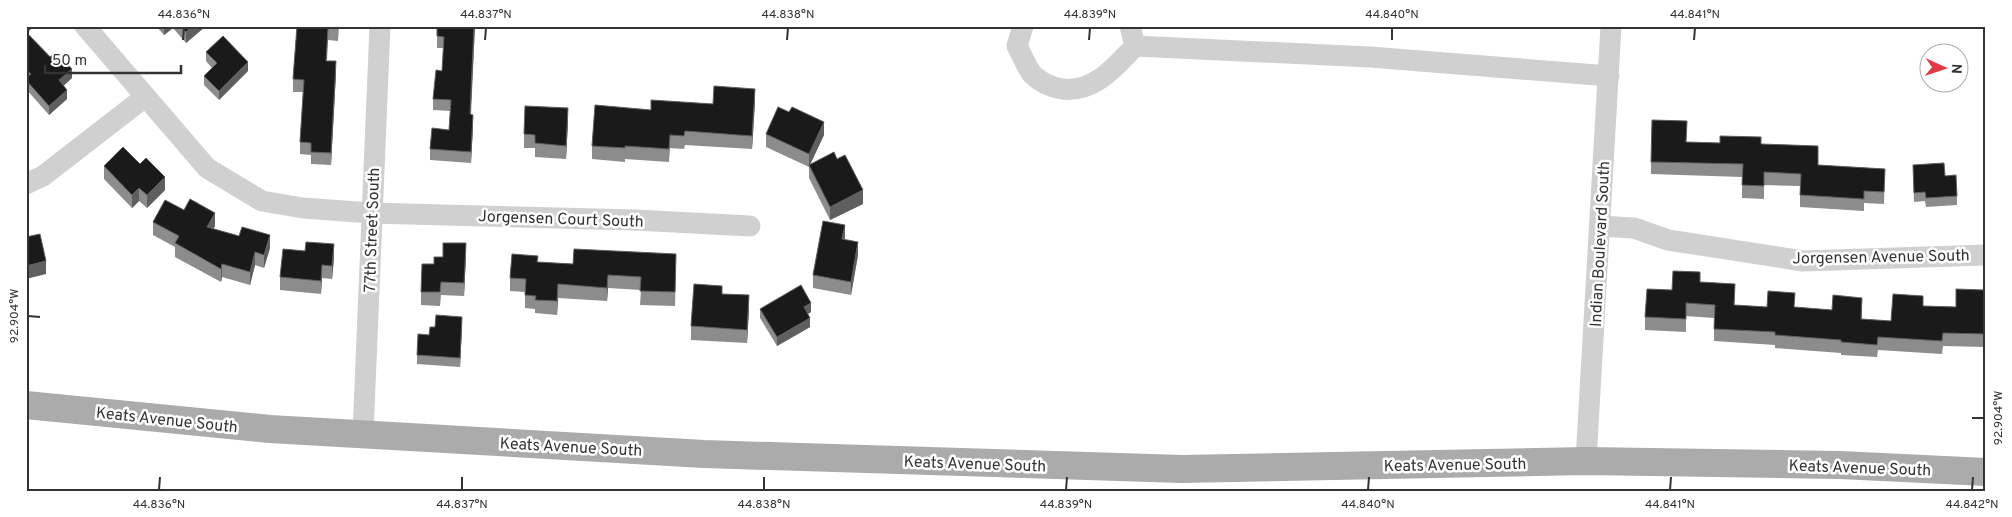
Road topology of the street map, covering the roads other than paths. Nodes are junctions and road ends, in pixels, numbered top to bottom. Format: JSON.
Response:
{"nodes":[{"id":1,"x":85,"y":26,"type":"edge"},
{"id":2,"x":380,"y":26,"type":"edge"},
{"id":3,"x":1023,"y":26,"type":"edge"},
{"id":4,"x":1611,"y":26,"type":"edge"},
{"id":5,"x":1132,"y":36,"type":"edge"},
{"id":6,"x":1609,"y":76,"type":"junction"},
{"id":7,"x":145,"y":96,"type":"junction"},
{"id":8,"x":26,"y":184,"type":"edge"},
{"id":9,"x":371,"y":213,"type":"junction"},
{"id":10,"x":750,"y":226,"type":"dead end"},
{"id":11,"x":1600,"y":226,"type":"junction"},
{"id":12,"x":1986,"y":255,"type":"edge"},
{"id":13,"x":26,"y":405,"type":"edge"},
{"id":14,"x":363,"y":434,"type":"junction"},
{"id":15,"x":1586,"y":461,"type":"junction"},
{"id":16,"x":1986,"y":472,"type":"edge"}],
"edges":[{"from":1,"to":7,"type":"street","name":"Jorgensen Court South"},
{"from":2,"to":9,"type":"street","name":"77th Street South"},
{"from":3,"to":5,"type":"street"},
{"from":4,"to":6,"type":"street","name":"Indian Boulevard South"},
{"from":5,"to":6,"type":"street"},
{"from":6,"to":11,"type":"street","name":"Indian Boulevard South"},
{"from":7,"to":8,"type":"street"},
{"from":7,"to":9,"type":"street","name":"Jorgensen Court South"},
{"from":9,"to":10,"type":"street","name":"Jorgensen Court South"},
{"from":9,"to":14,"type":"street","name":"77th Street South"},
{"from":11,"to":12,"type":"street","name":"Jorgensen Avenue South"},
{"from":11,"to":15,"type":"street","name":"Indian Boulevard South"},
{"from":13,"to":14,"type":"main road","name":"Keats Avenue South"},
{"from":14,"to":15,"type":"main road","name":"Keats Avenue South"},
{"from":15,"to":16,"type":"main road","name":"Keats Avenue South"}]}
